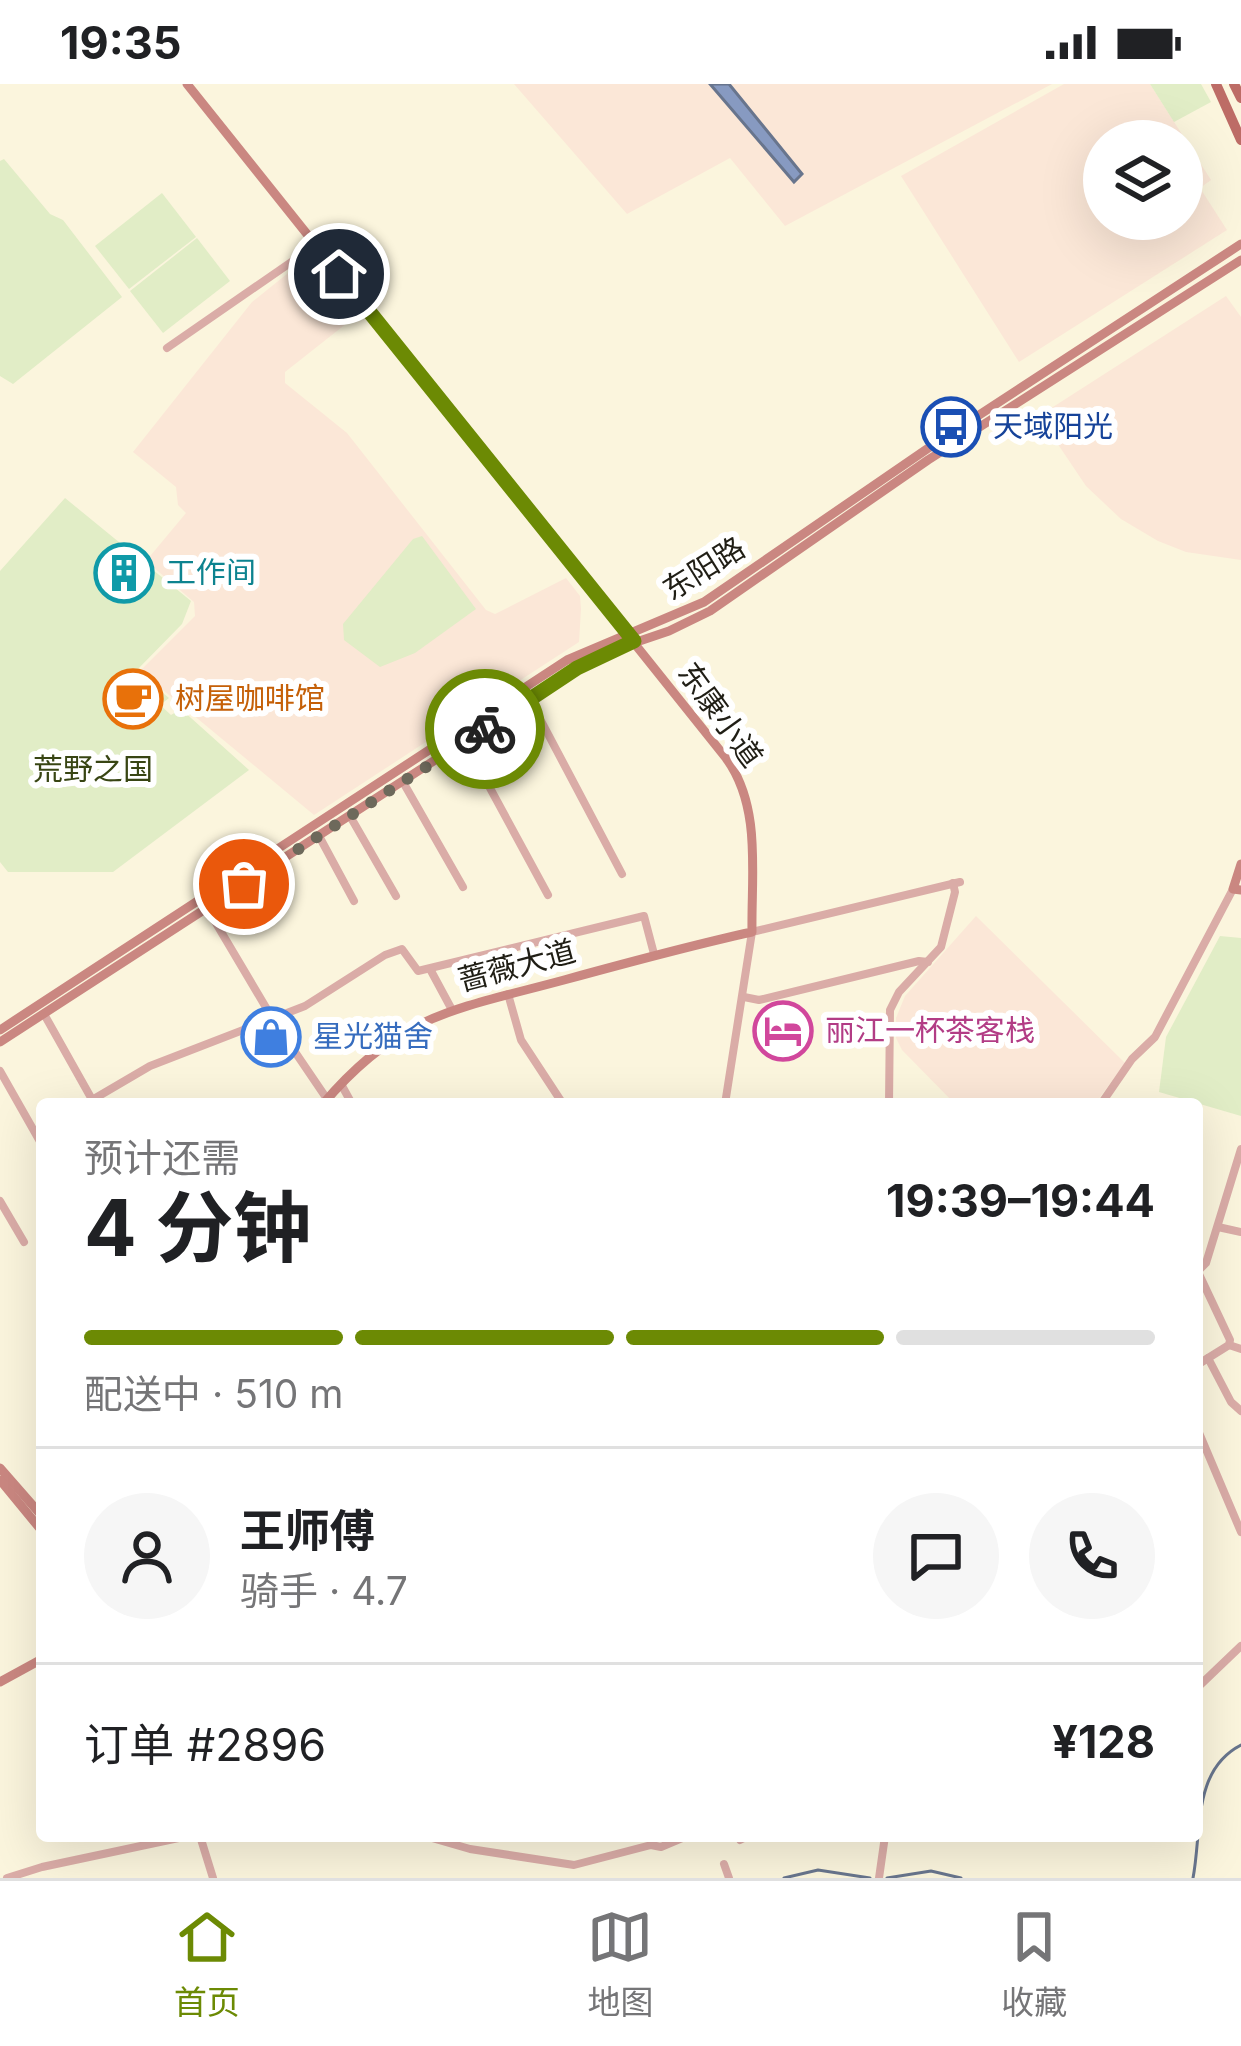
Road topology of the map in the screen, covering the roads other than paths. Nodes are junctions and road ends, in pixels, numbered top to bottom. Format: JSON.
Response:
{"nodes":[{"id":1,"x":187,"y":84,"type":"edge"},
{"id":2,"x":1216,"y":84,"type":"edge"},
{"id":3,"x":1234,"y":84,"type":"edge"},
{"id":4,"x":1241,"y":98,"type":"edge"},
{"id":5,"x":1241,"y":140,"type":"edge"},
{"id":6,"x":1241,"y":244,"type":"edge"},
{"id":7,"x":316,"y":245,"type":"junction"},
{"id":8,"x":1241,"y":260,"type":"edge"},
{"id":9,"x":167,"y":347,"type":"dead end"},
{"id":10,"x":632,"y":638,"type":"junction"},
{"id":11,"x":530,"y":700,"type":"junction"},
{"id":12,"x":465,"y":742,"type":"junction"},
{"id":13,"x":403,"y":782,"type":"junction"},
{"id":14,"x":350,"y":816,"type":"junction"},
{"id":15,"x":319,"y":836,"type":"junction"},
{"id":16,"x":1241,"y":865,"type":"edge"},
{"id":17,"x":622,"y":874,"type":"dead end"},
{"id":18,"x":1238,"y":885,"type":"edge"},
{"id":19,"x":463,"y":887,"type":"dead end"},
{"id":20,"x":548,"y":895,"type":"dead end"},
{"id":21,"x":396,"y":896,"type":"dead end"},
{"id":22,"x":353,"y":901,"type":"dead end"},
{"id":23,"x":207,"y":908,"type":"junction"},
{"id":24,"x":752,"y":932,"type":"junction"},
{"id":25,"x":654,"y":953,"type":"junction"},
{"id":26,"x":928,"y":962,"type":"junction"},
{"id":27,"x":430,"y":969,"type":"junction"},
{"id":28,"x":508,"y":993,"type":"junction"},
{"id":29,"x":744,"y":997,"type":"junction"},
{"id":30,"x":451,"y":1008,"type":"junction"},
{"id":31,"x":44,"y":1014,"type":"junction"},
{"id":32,"x":274,"y":1021,"type":"junction"},
{"id":33,"x":0,"y":1030,"type":"edge"},
{"id":34,"x":0,"y":1042,"type":"edge"},
{"id":35,"x":0,"y":1071,"type":"edge"},
{"id":36,"x":341,"y":1084,"type":"junction"},
{"id":37,"x":91,"y":1098,"type":"edge"},
{"id":38,"x":99,"y":1098,"type":"edge"},
{"id":39,"x":323,"y":1098,"type":"edge"},
{"id":40,"x":328,"y":1098,"type":"edge"},
{"id":41,"x":349,"y":1098,"type":"edge"},
{"id":42,"x":559,"y":1098,"type":"edge"},
{"id":43,"x":726,"y":1098,"type":"edge"},
{"id":44,"x":889,"y":1098,"type":"edge"},
{"id":45,"x":1105,"y":1098,"type":"edge"},
{"id":46,"x":36,"y":1134,"type":"edge"},
{"id":47,"x":1241,"y":1148,"type":"edge"},
{"id":48,"x":0,"y":1201,"type":"edge"},
{"id":49,"x":1218,"y":1227,"type":"junction"},
{"id":50,"x":1241,"y":1232,"type":"edge"},
{"id":51,"x":24,"y":1242,"type":"dead end"},
{"id":52,"x":1203,"y":1266,"type":"edge"},
{"id":53,"x":1203,"y":1283,"type":"edge"},
{"id":54,"x":1229,"y":1345,"type":"junction"},
{"id":55,"x":1241,"y":1349,"type":"edge"},
{"id":56,"x":1208,"y":1358,"type":"junction"},
{"id":57,"x":1203,"y":1361,"type":"edge"},
{"id":58,"x":1241,"y":1411,"type":"edge"},
{"id":59,"x":1203,"y":1443,"type":"edge"},
{"id":60,"x":0,"y":1468,"type":"edge"},
{"id":61,"x":0,"y":1480,"type":"edge"},
{"id":62,"x":36,"y":1509,"type":"edge"},
{"id":63,"x":36,"y":1522,"type":"edge"},
{"id":64,"x":1241,"y":1532,"type":"edge"},
{"id":65,"x":1241,"y":1646,"type":"edge"},
{"id":66,"x":36,"y":1662,"type":"edge"},
{"id":67,"x":1203,"y":1681,"type":"edge"},
{"id":68,"x":0,"y":1682,"type":"edge"},
{"id":69,"x":160,"y":1842,"type":"edge"},
{"id":70,"x":202,"y":1842,"type":"edge"},
{"id":71,"x":447,"y":1842,"type":"edge"},
{"id":72,"x":671,"y":1842,"type":"edge"},
{"id":73,"x":884,"y":1842,"type":"edge"},
{"id":74,"x":724,"y":1864,"type":"dead end"},
{"id":75,"x":878,"y":1875,"type":"edge"},
{"id":76,"x":7,"y":1878,"type":"edge"},
{"id":77,"x":213,"y":1878,"type":"edge"},
{"id":78,"x":730,"y":1878,"type":"edge"}],
"edges":[{"from":1,"to":7,"type":"main road","name":"东康小道"},
{"from":2,"to":5,"type":"main road"},
{"from":3,"to":4,"type":"main road"},
{"from":6,"to":10,"type":"main road","name":"东阳路"},
{"from":7,"to":9,"type":"street"},
{"from":7,"to":10,"type":"main road","name":"东康小道"},
{"from":8,"to":10,"type":"main road","name":"东阳路"},
{"from":10,"to":11,"type":"main road","name":"东阳路"},
{"from":10,"to":24,"type":"main road","name":"东康小道"},
{"from":10,"to":33,"type":"main road","name":"东阳路"},
{"from":11,"to":12,"type":"main road","name":"东阳路"},
{"from":11,"to":17,"type":"street"},
{"from":12,"to":13,"type":"main road","name":"东阳路"},
{"from":12,"to":20,"type":"street"},
{"from":13,"to":14,"type":"main road","name":"东阳路"},
{"from":13,"to":19,"type":"street"},
{"from":14,"to":15,"type":"main road","name":"东阳路"},
{"from":14,"to":21,"type":"street"},
{"from":15,"to":22,"type":"street"},
{"from":15,"to":23,"type":"main road","name":"东阳路"},
{"from":16,"to":18,"type":"main road"},
{"from":18,"to":45,"type":"street"},
{"from":23,"to":31,"type":"main road","name":"东阳路"},
{"from":23,"to":32,"type":"street"},
{"from":24,"to":25,"type":"main road","name":"蔷薇大道"},
{"from":24,"to":26,"type":"street"},
{"from":24,"to":29,"type":"street","name":"东康小道"},
{"from":25,"to":27,"type":"street"},
{"from":25,"to":28,"type":"main road","name":"蔷薇大道"},
{"from":26,"to":29,"type":"street"},
{"from":26,"to":44,"type":"street"},
{"from":27,"to":30,"type":"street"},
{"from":27,"to":32,"type":"street"},
{"from":28,"to":30,"type":"main road","name":"蔷薇大道"},
{"from":28,"to":42,"type":"street"},
{"from":29,"to":43,"type":"street","name":"东康小道"},
{"from":30,"to":36,"type":"main road","name":"蔷薇大道"},
{"from":31,"to":34,"type":"main road","name":"东阳路"},
{"from":31,"to":37,"type":"street"},
{"from":32,"to":38,"type":"street"},
{"from":32,"to":39,"type":"street"},
{"from":35,"to":46,"type":"street"},
{"from":36,"to":40,"type":"main road","name":"蔷薇大道"},
{"from":36,"to":41,"type":"street"},
{"from":47,"to":49,"type":"street"},
{"from":48,"to":51,"type":"street"},
{"from":49,"to":50,"type":"street"},
{"from":49,"to":52,"type":"street"},
{"from":53,"to":54,"type":"street"},
{"from":54,"to":55,"type":"street"},
{"from":54,"to":56,"type":"street"},
{"from":56,"to":57,"type":"street"},
{"from":56,"to":58,"type":"street"},
{"from":59,"to":64,"type":"street"},
{"from":60,"to":62,"type":"main road"},
{"from":61,"to":63,"type":"main road"},
{"from":65,"to":67,"type":"street"},
{"from":66,"to":68,"type":"main road"},
{"from":69,"to":76,"type":"street"},
{"from":70,"to":77,"type":"street"},
{"from":71,"to":72,"type":"street"},
{"from":73,"to":75,"type":"street"},
{"from":74,"to":78,"type":"street"}]}
